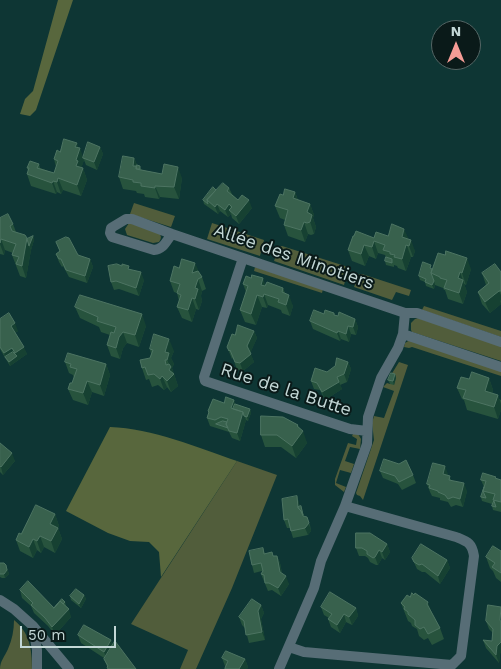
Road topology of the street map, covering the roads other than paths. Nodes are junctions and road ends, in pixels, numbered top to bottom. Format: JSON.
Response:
{"nodes":[{"id":1,"x":172,"y":234,"type":"junction"},
{"id":2,"x":243,"y":258,"type":"junction"},
{"id":3,"x":406,"y":313,"type":"junction"},
{"id":4,"x":403,"y":334,"type":"junction"},
{"id":5,"x":501,"y":342,"type":"edge"},
{"id":6,"x":501,"y":367,"type":"edge"},
{"id":7,"x":367,"y":431,"type":"junction"},
{"id":8,"x":345,"y":506,"type":"junction"},
{"id":9,"x":0,"y":600,"type":"edge"},
{"id":10,"x":33,"y":626,"type":"junction"},
{"id":11,"x":289,"y":647,"type":"junction"},
{"id":12,"x":54,"y":653,"type":"junction"},
{"id":13,"x":37,"y":664,"type":"edge"},
{"id":14,"x":67,"y":668,"type":"edge"},
{"id":15,"x":279,"y":669,"type":"edge"}],
"edges":[{"from":1,"to":1,"type":"street","name":"Allée des Minotiers"},
{"from":1,"to":2,"type":"street","name":"Allée des Minotiers"},
{"from":2,"to":3,"type":"street","name":"Allée des Minotiers"},
{"from":2,"to":7,"type":"street","name":"Rue de la Butte"},
{"from":3,"to":4,"type":"street"},
{"from":3,"to":5,"type":"street","name":"Allée des Minotiers"},
{"from":4,"to":6,"type":"street"},
{"from":4,"to":7,"type":"street"},
{"from":7,"to":8,"type":"street"},
{"from":8,"to":11,"type":"street"},
{"from":8,"to":11,"type":"street"},
{"from":9,"to":10,"type":"street"},
{"from":10,"to":12,"type":"street"},
{"from":10,"to":13,"type":"street"},
{"from":11,"to":15,"type":"street"},
{"from":12,"to":13,"type":"street"},
{"from":12,"to":14,"type":"street"}]}
